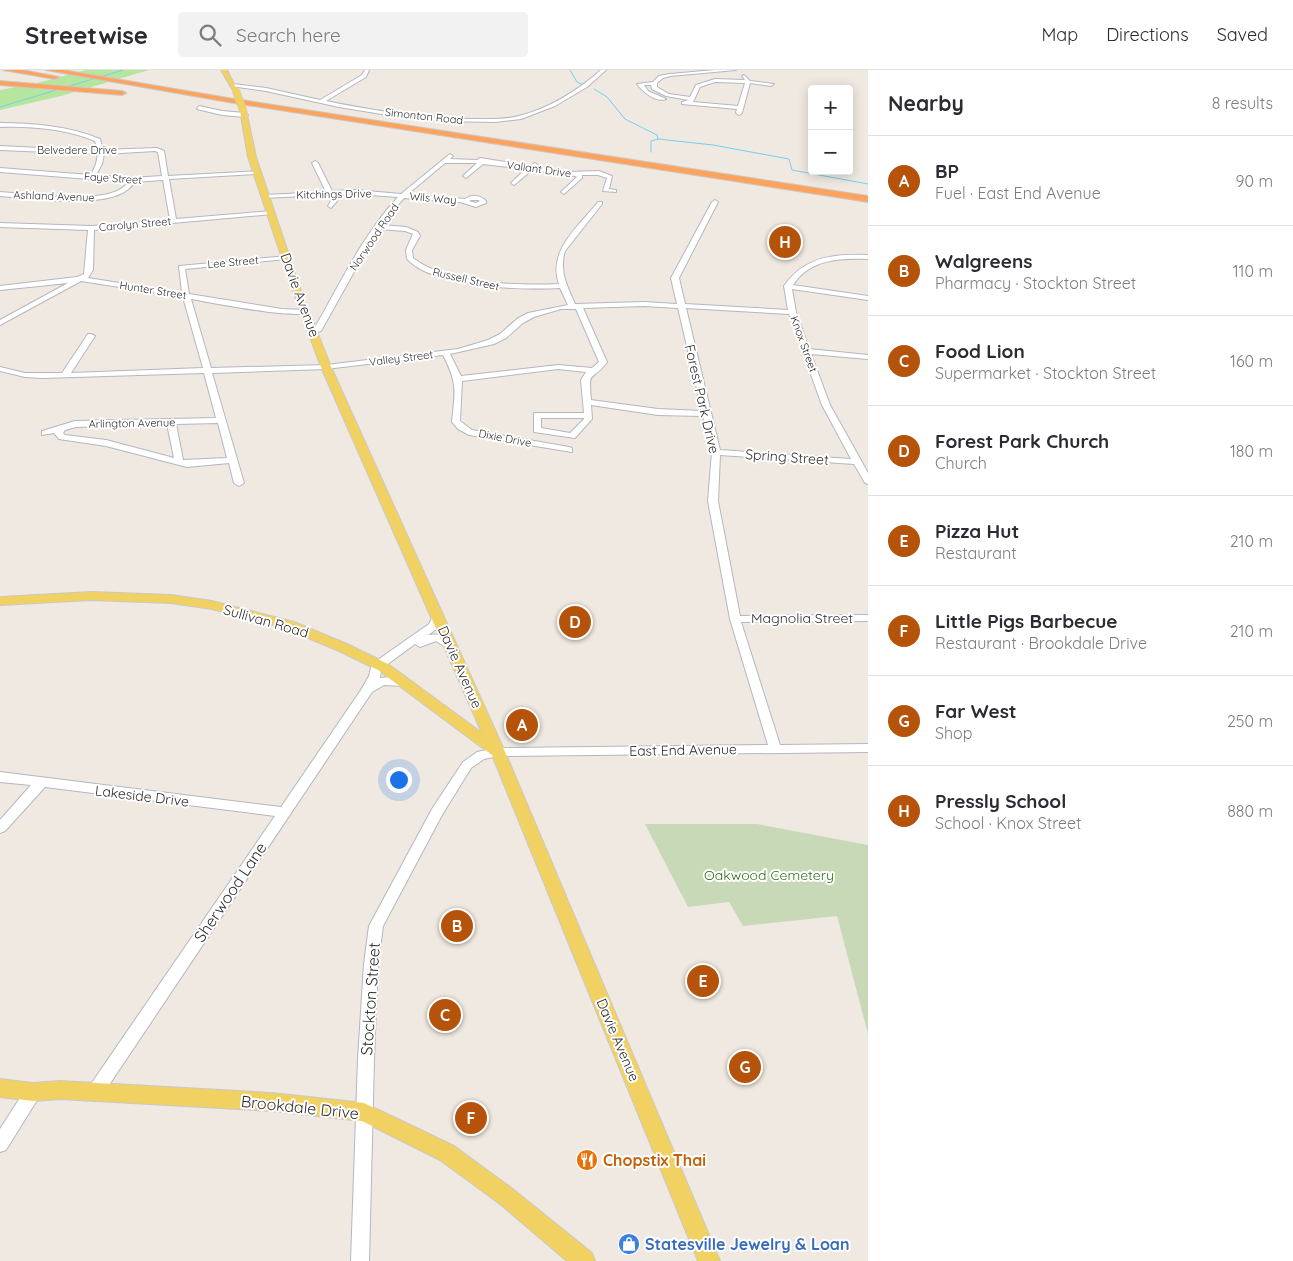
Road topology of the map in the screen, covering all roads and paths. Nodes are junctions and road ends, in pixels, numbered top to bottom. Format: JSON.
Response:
{"nodes":[{"id":1,"x":7,"y":70,"type":"edge"},
{"id":2,"x":50,"y":70,"type":"edge"},
{"id":3,"x":73,"y":70,"type":"edge"},
{"id":4,"x":224,"y":70,"type":"edge"},
{"id":5,"x":367,"y":70,"type":"edge"},
{"id":6,"x":604,"y":70,"type":"edge"},
{"id":7,"x":671,"y":70,"type":"edge"},
{"id":8,"x":733,"y":70,"type":"edge"},
{"id":9,"x":96,"y":71,"type":"edge"},
{"id":10,"x":677,"y":74,"type":"junction"},
{"id":11,"x":80,"y":75,"type":"joint"},
{"id":12,"x":125,"y":78,"type":"junction"},
{"id":13,"x":109,"y":82,"type":"junction"},
{"id":14,"x":748,"y":82,"type":"junction"},
{"id":15,"x":0,"y":83,"type":"edge"},
{"id":16,"x":654,"y":83,"type":"junction"},
{"id":17,"x":771,"y":84,"type":"dead end"},
{"id":18,"x":235,"y":88,"type":"junction"},
{"id":19,"x":228,"y":100,"type":"joint"},
{"id":20,"x":691,"y":101,"type":"junction"},
{"id":21,"x":322,"y":102,"type":"junction"},
{"id":22,"x":199,"y":108,"type":"dead end"},
{"id":23,"x":244,"y":112,"type":"junction"},
{"id":24,"x":336,"y":117,"type":"junction"},
{"id":25,"x":0,"y":125,"type":"edge"},
{"id":26,"x":0,"y":148,"type":"edge"},
{"id":27,"x":100,"y":152,"type":"junction"},
{"id":28,"x":486,"y":154,"type":"dead end"},
{"id":29,"x":496,"y":155,"type":"dead end"},
{"id":30,"x":450,"y":156,"type":"dead end"},
{"id":31,"x":444,"y":161,"type":"junction"},
{"id":32,"x":480,"y":162,"type":"junction"},
{"id":33,"x":491,"y":162,"type":"junction"},
{"id":34,"x":315,"y":163,"type":"dead end"},
{"id":35,"x":531,"y":168,"type":"junction"},
{"id":36,"x":0,"y":170,"type":"edge"},
{"id":37,"x":257,"y":172,"type":"junction"},
{"id":38,"x":577,"y":174,"type":"junction"},
{"id":39,"x":93,"y":176,"type":"junction"},
{"id":40,"x":466,"y":176,"type":"dead end"},
{"id":41,"x":166,"y":179,"type":"junction"},
{"id":42,"x":132,"y":180,"type":"junction"},
{"id":43,"x":514,"y":183,"type":"dead end"},
{"id":44,"x":614,"y":191,"type":"dead end"},
{"id":45,"x":331,"y":192,"type":"junction"},
{"id":46,"x":564,"y":192,"type":"dead end"},
{"id":47,"x":820,"y":192,"type":"junction"},
{"id":48,"x":868,"y":192,"type":"edge"},
{"id":49,"x":0,"y":194,"type":"edge"},
{"id":50,"x":403,"y":196,"type":"junction"},
{"id":51,"x":265,"y":197,"type":"junction"},
{"id":52,"x":868,"y":199,"type":"edge"},
{"id":53,"x":463,"y":200,"type":"dead end"},
{"id":54,"x":715,"y":202,"type":"dead end"},
{"id":55,"x":600,"y":203,"type":"dead end"},
{"id":56,"x":868,"y":204,"type":"edge"},
{"id":57,"x":331,"y":206,"type":"dead end"},
{"id":58,"x":270,"y":213,"type":"junction"},
{"id":59,"x":173,"y":221,"type":"junction"},
{"id":60,"x":0,"y":225,"type":"edge"},
{"id":61,"x":379,"y":227,"type":"junction"},
{"id":62,"x":91,"y":228,"type":"junction"},
{"id":63,"x":286,"y":257,"type":"junction"},
{"id":64,"x":868,"y":257,"type":"edge"},
{"id":65,"x":83,"y":279,"type":"junction"},
{"id":66,"x":563,"y":286,"type":"junction"},
{"id":67,"x":788,"y":286,"type":"junction"},
{"id":68,"x":0,"y":288,"type":"edge"},
{"id":69,"x":186,"y":295,"type":"junction"},
{"id":70,"x":868,"y":298,"type":"edge"},
{"id":71,"x":680,"y":305,"type":"junction"},
{"id":72,"x":576,"y":307,"type":"junction"},
{"id":73,"x":305,"y":312,"type":"junction"},
{"id":74,"x":792,"y":312,"type":"junction"},
{"id":75,"x":0,"y":323,"type":"edge"},
{"id":76,"x":313,"y":332,"type":"junction"},
{"id":77,"x":91,"y":336,"type":"dead end"},
{"id":78,"x":806,"y":351,"type":"junction"},
{"id":79,"x":445,"y":352,"type":"junction"},
{"id":80,"x":868,"y":357,"type":"edge"},
{"id":81,"x":326,"y":367,"type":"junction"},
{"id":82,"x":0,"y":369,"type":"edge"},
{"id":83,"x":592,"y":370,"type":"junction"},
{"id":84,"x":207,"y":372,"type":"junction"},
{"id":85,"x":65,"y":375,"type":"junction"},
{"id":86,"x":458,"y":379,"type":"junction"},
{"id":87,"x":587,"y":402,"type":"junction"},
{"id":88,"x":707,"y":414,"type":"junction"},
{"id":89,"x":588,"y":416,"type":"junction"},
{"id":90,"x":221,"y":420,"type":"junction"},
{"id":91,"x":171,"y":422,"type":"junction"},
{"id":92,"x":61,"y":429,"type":"junction"},
{"id":93,"x":45,"y":433,"type":"dead end"},
{"id":94,"x":569,"y":450,"type":"dead end"},
{"id":95,"x":716,"y":452,"type":"junction"},
{"id":96,"x":233,"y":460,"type":"junction"},
{"id":97,"x":178,"y":462,"type":"junction"},
{"id":98,"x":858,"y":462,"type":"junction"},
{"id":99,"x":868,"y":481,"type":"edge"},
{"id":100,"x":239,"y":483,"type":"dead end"},
{"id":101,"x":0,"y":601,"type":"edge"},
{"id":102,"x":438,"y":617,"type":"junction"},
{"id":103,"x":868,"y":618,"type":"edge"},
{"id":104,"x":735,"y":619,"type":"junction"},
{"id":105,"x":451,"y":645,"type":"junction"},
{"id":106,"x":381,"y":667,"type":"junction"},
{"id":107,"x":403,"y":682,"type":"junction"},
{"id":108,"x":366,"y":692,"type":"junction"},
{"id":109,"x":868,"y":748,"type":"edge"},
{"id":110,"x":775,"y":749,"type":"junction"},
{"id":111,"x":498,"y":752,"type":"junction"},
{"id":112,"x":0,"y":777,"type":"edge"},
{"id":113,"x":41,"y":783,"type":"junction"},
{"id":114,"x":284,"y":812,"type":"junction"},
{"id":115,"x":0,"y":828,"type":"edge"},
{"id":116,"x":0,"y":1088,"type":"edge"},
{"id":117,"x":33,"y":1092,"type":"junction"},
{"id":118,"x":95,"y":1092,"type":"junction"},
{"id":119,"x":364,"y":1112,"type":"junction"},
{"id":120,"x":0,"y":1144,"type":"edge"},
{"id":121,"x":360,"y":1261,"type":"edge"},
{"id":122,"x":584,"y":1261,"type":"edge"},
{"id":123,"x":709,"y":1261,"type":"edge"}],
"edges":[{"from":1,"to":13,"type":"highway"},
{"from":2,"to":11,"type":"highway"},
{"from":3,"to":9,"type":"highway"},
{"from":4,"to":18,"type":"main road","name":"Davie Avenue"},
{"from":5,"to":21,"type":"street"},
{"from":6,"to":21,"type":"street","name":"Simonton Road"},
{"from":7,"to":10,"type":"street"},
{"from":8,"to":10,"type":"street"},
{"from":8,"to":14,"type":"street"},
{"from":9,"to":12,"type":"highway"},
{"from":9,"to":12,"type":"highway"},
{"from":10,"to":16,"type":"street"},
{"from":11,"to":13,"type":"highway"},
{"from":12,"to":48,"type":"highway"},
{"from":13,"to":19,"type":"highway"},
{"from":14,"to":17,"type":"street"},
{"from":14,"to":20,"type":"street"},
{"from":14,"to":20,"type":"street"},
{"from":15,"to":24,"type":"highway"},
{"from":16,"to":20,"type":"street"},
{"from":16,"to":20,"type":"street"},
{"from":18,"to":21,"type":"street","name":"Simonton Road"},
{"from":18,"to":23,"type":"main road","name":"Davie Avenue","bridge":true},
{"from":19,"to":24,"type":"highway"},
{"from":22,"to":23,"type":"street"},
{"from":23,"to":37,"type":"main road","name":"Davie Avenue"},
{"from":24,"to":47,"type":"highway"},
{"from":25,"to":27,"type":"street"},
{"from":26,"to":27,"type":"street","name":"Belvedere Drive"},
{"from":27,"to":39,"type":"street"},
{"from":27,"to":41,"type":"street","name":"Belvedere Drive"},
{"from":28,"to":32,"type":"street"},
{"from":29,"to":33,"type":"street"},
{"from":30,"to":31,"type":"street","name":"Norwood Road"},
{"from":31,"to":32,"type":"street","name":"Valiant Drive"},
{"from":31,"to":50,"type":"street","name":"Norwood Road"},
{"from":32,"to":33,"type":"street","name":"Valiant Drive"},
{"from":32,"to":40,"type":"street"},
{"from":33,"to":35,"type":"street","name":"Valiant Drive"},
{"from":34,"to":45,"type":"street"},
{"from":35,"to":38,"type":"street","name":"Valiant Drive"},
{"from":35,"to":43,"type":"street"},
{"from":36,"to":39,"type":"street","name":"Faye Street"},
{"from":37,"to":41,"type":"street","name":"Faye Street"},
{"from":37,"to":51,"type":"main road","name":"Davie Avenue"},
{"from":38,"to":44,"type":"street","name":"Valiant Drive"},
{"from":38,"to":46,"type":"street"},
{"from":39,"to":42,"type":"street","name":"Faye Street"},
{"from":41,"to":42,"type":"street","name":"Faye Street"},
{"from":41,"to":59,"type":"street"},
{"from":42,"to":49,"type":"street","name":"Ashland Avenue"},
{"from":45,"to":50,"type":"street","name":"Kitchings Drive"},
{"from":45,"to":51,"type":"street","name":"Kitchings Drive"},
{"from":45,"to":57,"type":"street"},
{"from":47,"to":52,"type":"highway"},
{"from":47,"to":56,"type":"highway"},
{"from":50,"to":53,"type":"street","name":"Wils Way"},
{"from":50,"to":61,"type":"street","name":"Norwood Road"},
{"from":51,"to":58,"type":"main road","name":"Davie Avenue"},
{"from":54,"to":71,"type":"street","name":"Forest Park Drive"},
{"from":55,"to":66,"type":"street"},
{"from":58,"to":59,"type":"street","name":"Carolyn Street"},
{"from":58,"to":63,"type":"main road","name":"Davie Avenue"},
{"from":59,"to":62,"type":"street","name":"Carolyn Street"},
{"from":60,"to":62,"type":"street","name":"Carolyn Street"},
{"from":61,"to":66,"type":"street","name":"Russell Street"},
{"from":61,"to":76,"type":"street","name":"Norwood Road"},
{"from":62,"to":65,"type":"street"},
{"from":63,"to":69,"type":"street","name":"Lee Street"},
{"from":63,"to":73,"type":"main road","name":"Davie Avenue"},
{"from":64,"to":67,"type":"street"},
{"from":65,"to":68,"type":"street","name":"Hunter Street"},
{"from":65,"to":69,"type":"street","name":"Hunter Street"},
{"from":65,"to":75,"type":"street"},
{"from":66,"to":72,"type":"street"},
{"from":67,"to":70,"type":"street"},
{"from":67,"to":74,"type":"street","name":"Knox Street"},
{"from":69,"to":73,"type":"street","name":"Hunter Street"},
{"from":69,"to":84,"type":"street"},
{"from":71,"to":72,"type":"street","name":"Valley Street"},
{"from":71,"to":74,"type":"street","name":"Valley Street"},
{"from":71,"to":88,"type":"street","name":"Forest Park Drive"},
{"from":72,"to":79,"type":"street","name":"Valley Street"},
{"from":72,"to":83,"type":"street"},
{"from":73,"to":76,"type":"main road","name":"Davie Avenue"},
{"from":74,"to":78,"type":"street","name":"Knox Street"},
{"from":76,"to":81,"type":"main road","name":"Davie Avenue"},
{"from":77,"to":85,"type":"street"},
{"from":78,"to":80,"type":"street"},
{"from":78,"to":98,"type":"street","name":"Knox Street"},
{"from":79,"to":81,"type":"street","name":"Valley Street"},
{"from":79,"to":86,"type":"street","name":"Dixie Drive"},
{"from":81,"to":84,"type":"street","name":"Valley Street"},
{"from":81,"to":102,"type":"main road","name":"Davie Avenue"},
{"from":82,"to":85,"type":"street","name":"Valley Street"},
{"from":83,"to":86,"type":"street"},
{"from":83,"to":87,"type":"street"},
{"from":84,"to":85,"type":"street","name":"Valley Street"},
{"from":84,"to":90,"type":"street"},
{"from":86,"to":94,"type":"street","name":"Dixie Drive"},
{"from":87,"to":88,"type":"street"},
{"from":87,"to":89,"type":"street"},
{"from":88,"to":95,"type":"street","name":"Forest Park Drive"},
{"from":89,"to":89,"type":"street"},
{"from":90,"to":91,"type":"street","name":"Arlington Avenue"},
{"from":90,"to":96,"type":"street"},
{"from":91,"to":92,"type":"street","name":"Arlington Avenue"},
{"from":91,"to":97,"type":"street"},
{"from":92,"to":93,"type":"street","name":"Arlington Avenue"},
{"from":92,"to":97,"type":"street"},
{"from":95,"to":98,"type":"street","name":"Spring Street"},
{"from":95,"to":104,"type":"street","name":"Forest Park Drive"},
{"from":96,"to":97,"type":"street"},
{"from":96,"to":100,"type":"street"},
{"from":98,"to":99,"type":"street","name":"Knox Street"},
{"from":101,"to":106,"type":"main road","name":"Sullivan Road"},
{"from":102,"to":105,"type":"main road","name":"Davie Avenue"},
{"from":102,"to":106,"type":"street"},
{"from":103,"to":104,"type":"street","name":"Magnolia Street"},
{"from":104,"to":110,"type":"street","name":"Forest Park Drive"},
{"from":105,"to":106,"type":"street"},
{"from":105,"to":111,"type":"main road","name":"Davie Avenue"},
{"from":106,"to":107,"type":"main road","name":"Sullivan Road"},
{"from":106,"to":108,"type":"street","name":"Sherwood Lane"},
{"from":107,"to":108,"type":"street","name":"Sherwood Lane"},
{"from":107,"to":111,"type":"main road","name":"Sullivan Road"},
{"from":108,"to":114,"type":"street","name":"Sherwood Lane"},
{"from":109,"to":110,"type":"street","name":"East End Avenue"},
{"from":110,"to":111,"type":"street","name":"East End Avenue"},
{"from":111,"to":119,"type":"street","name":"Stockton Street"},
{"from":111,"to":123,"type":"main road","name":"Davie Avenue"},
{"from":112,"to":113,"type":"street","name":"Lakeside Drive"},
{"from":113,"to":114,"type":"street","name":"Lakeside Drive"},
{"from":113,"to":115,"type":"street"},
{"from":114,"to":118,"type":"street","name":"Sherwood Lane"},
{"from":116,"to":117,"type":"main road","name":"Brookdale Drive"},
{"from":117,"to":118,"type":"main road","name":"Brookdale Drive"},
{"from":117,"to":120,"type":"street"},
{"from":118,"to":119,"type":"main road","name":"Brookdale Drive"},
{"from":119,"to":121,"type":"street","name":"Stockton Street"},
{"from":119,"to":122,"type":"main road","name":"Brookdale Drive"}]}
